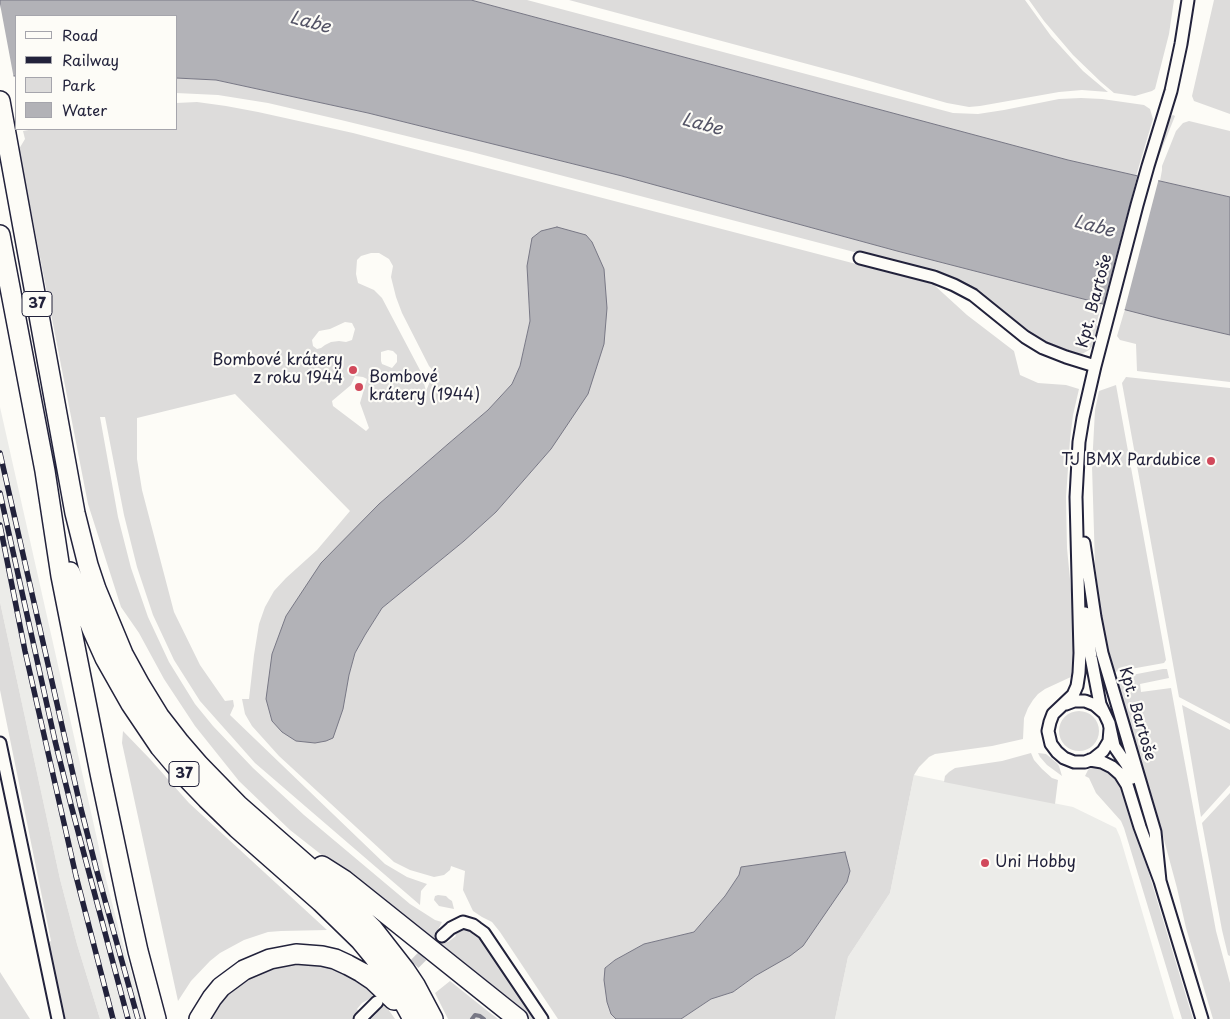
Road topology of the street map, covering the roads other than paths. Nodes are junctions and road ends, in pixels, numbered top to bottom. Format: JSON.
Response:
{"nodes":[{"id":1,"x":1188,"y":0,"type":"edge"},
{"id":2,"x":0,"y":101,"type":"edge"},
{"id":3,"x":0,"y":235,"type":"edge"},
{"id":4,"x":860,"y":258,"type":"dead end"},
{"id":5,"x":1095,"y":366,"type":"junction"},
{"id":6,"x":45,"y":471,"type":"junction"},
{"id":7,"x":1076,"y":496,"type":"junction"},
{"id":8,"x":1078,"y":552,"type":"junction"},
{"id":9,"x":1064,"y":704,"type":"junction"},
{"id":10,"x":1105,"y":714,"type":"junction"},
{"id":11,"x":1110,"y":729,"type":"junction"},
{"id":12,"x":0,"y":743,"type":"edge"},
{"id":13,"x":1090,"y":760,"type":"junction"},
{"id":14,"x":275,"y":839,"type":"junction"},
{"id":15,"x":1160,"y":881,"type":"junction"},
{"id":16,"x":442,"y":936,"type":"tunnel mouth"},
{"id":17,"x":377,"y":1002,"type":"dead end"},
{"id":18,"x":58,"y":1019,"type":"edge"},
{"id":19,"x":156,"y":1019,"type":"edge"},
{"id":20,"x":199,"y":1019,"type":"edge"},
{"id":21,"x":360,"y":1019,"type":"edge"},
{"id":22,"x":407,"y":1019,"type":"edge"},
{"id":23,"x":413,"y":1019,"type":"edge"},
{"id":24,"x":433,"y":1019,"type":"edge"},
{"id":25,"x":518,"y":1019,"type":"edge"},
{"id":26,"x":542,"y":1019,"type":"edge"},
{"id":27,"x":1202,"y":1019,"type":"edge"}],
"edges":[{"from":1,"to":5,"type":"street","name":"Kpt. Bartoše"},
{"from":2,"to":14,"type":"main road","number":"37"},
{"from":3,"to":6,"type":"main road","number":"37"},
{"from":4,"to":5,"type":"street"},
{"from":5,"to":7,"type":"street","name":"Kpt. Bartoše"},
{"from":6,"to":19,"type":"main road"},
{"from":6,"to":23,"type":"main road","number":"37"},
{"from":7,"to":8,"type":"street","name":"Kpt. Bartoše"},
{"from":7,"to":15,"type":"street","name":"Kpt. Bartoše"},
{"from":8,"to":9,"type":"street","name":"Kpt. Bartoše"},
{"from":8,"to":10,"type":"street","name":"Kpt. Bartoše"},
{"from":9,"to":10,"type":"street","name":"Kpt. Bartoše"},
{"from":9,"to":13,"type":"street","name":"Kpt. Bartoše"},
{"from":10,"to":11,"type":"street","name":"Kpt. Bartoše"},
{"from":11,"to":13,"type":"street","name":"Kpt. Bartoše"},
{"from":11,"to":15,"type":"street","name":"Kpt. Bartoše"},
{"from":12,"to":18,"type":"street"},
{"from":13,"to":15,"type":"street","name":"Kpt. Bartoše"},
{"from":14,"to":24,"type":"main road","number":"37"},
{"from":14,"to":25,"type":"main road"},
{"from":15,"to":27,"type":"street","name":"Kpt. Bartoše"},
{"from":16,"to":26,"type":"street"},
{"from":17,"to":21,"type":"street"},
{"from":20,"to":22,"type":"main road"}]}
